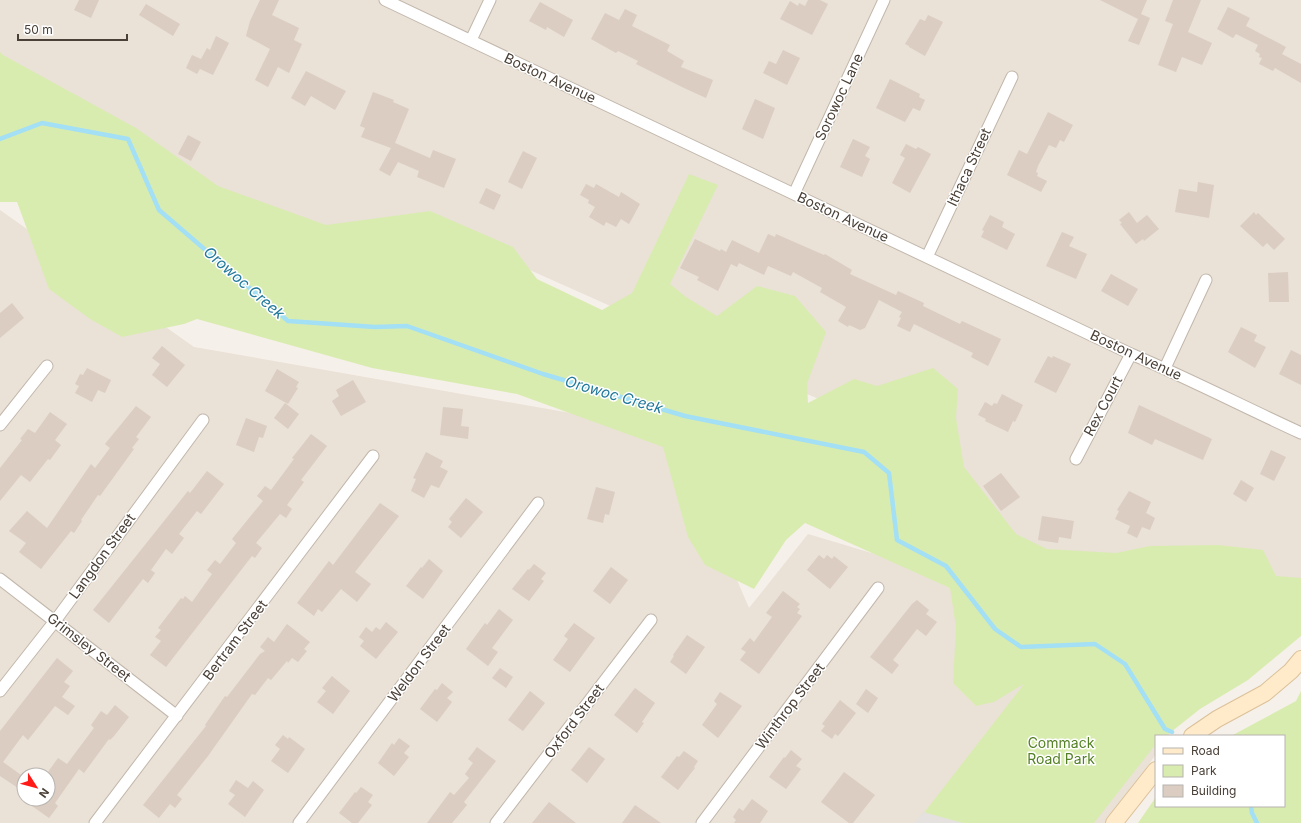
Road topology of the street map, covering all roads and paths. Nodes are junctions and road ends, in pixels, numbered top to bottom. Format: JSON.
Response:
{"nodes":[{"id":1,"x":385,"y":0,"type":"edge"},
{"id":2,"x":490,"y":0,"type":"edge"},
{"id":3,"x":884,"y":0,"type":"edge"},
{"id":4,"x":471,"y":40,"type":"junction"},
{"id":5,"x":1012,"y":77,"type":"dead end"},
{"id":6,"x":794,"y":194,"type":"junction"},
{"id":7,"x":927,"y":257,"type":"junction"},
{"id":8,"x":1206,"y":280,"type":"dead end"},
{"id":9,"x":1131,"y":354,"type":"junction"},
{"id":10,"x":47,"y":366,"type":"dead end"},
{"id":11,"x":1165,"y":368,"type":"junction"},
{"id":12,"x":203,"y":420,"type":"dead end"},
{"id":13,"x":0,"y":426,"type":"edge"},
{"id":14,"x":1301,"y":434,"type":"edge"},
{"id":15,"x":373,"y":456,"type":"dead end"},
{"id":16,"x":1076,"y":458,"type":"dead end"},
{"id":17,"x":538,"y":503,"type":"dead end"},
{"id":18,"x":0,"y":579,"type":"edge"},
{"id":19,"x":878,"y":588,"type":"dead end"},
{"id":20,"x":651,"y":620,"type":"dead end"},
{"id":21,"x":55,"y":621,"type":"junction"},
{"id":22,"x":1301,"y":659,"type":"edge"},
{"id":23,"x":0,"y":691,"type":"edge"},
{"id":24,"x":177,"y":716,"type":"junction"},
{"id":25,"x":1193,"y":735,"type":"edge"},
{"id":26,"x":1155,"y":771,"type":"edge"},
{"id":27,"x":95,"y":823,"type":"edge"},
{"id":28,"x":299,"y":823,"type":"edge"},
{"id":29,"x":496,"y":823,"type":"edge"},
{"id":30,"x":702,"y":823,"type":"edge"},
{"id":31,"x":1114,"y":823,"type":"edge"}],
"edges":[{"from":1,"to":4,"type":"street","name":"Boston Avenue"},
{"from":2,"to":4,"type":"street"},
{"from":3,"to":6,"type":"street","name":"Sorowoc Lane"},
{"from":4,"to":6,"type":"street","name":"Boston Avenue"},
{"from":5,"to":7,"type":"street","name":"Ithaca Street"},
{"from":6,"to":7,"type":"street","name":"Boston Avenue"},
{"from":7,"to":9,"type":"street","name":"Boston Avenue"},
{"from":8,"to":11,"type":"street"},
{"from":9,"to":11,"type":"street","name":"Boston Avenue"},
{"from":9,"to":16,"type":"street","name":"Rex Court"},
{"from":10,"to":13,"type":"street"},
{"from":11,"to":14,"type":"street","name":"Boston Avenue"},
{"from":12,"to":21,"type":"street","name":"Langdon Street"},
{"from":15,"to":24,"type":"street","name":"Bertram Street"},
{"from":17,"to":28,"type":"street","name":"Weldon Street"},
{"from":18,"to":21,"type":"street","name":"Grimsley Street"},
{"from":19,"to":30,"type":"street","name":"Winthrop Street"},
{"from":20,"to":29,"type":"street","name":"Oxford Street"},
{"from":21,"to":23,"type":"street","name":"Langdon Street"},
{"from":21,"to":24,"type":"street","name":"Grimsley Street"},
{"from":22,"to":25,"type":"street"},
{"from":24,"to":27,"type":"street","name":"Bertram Street"},
{"from":26,"to":31,"type":"street"}]}
